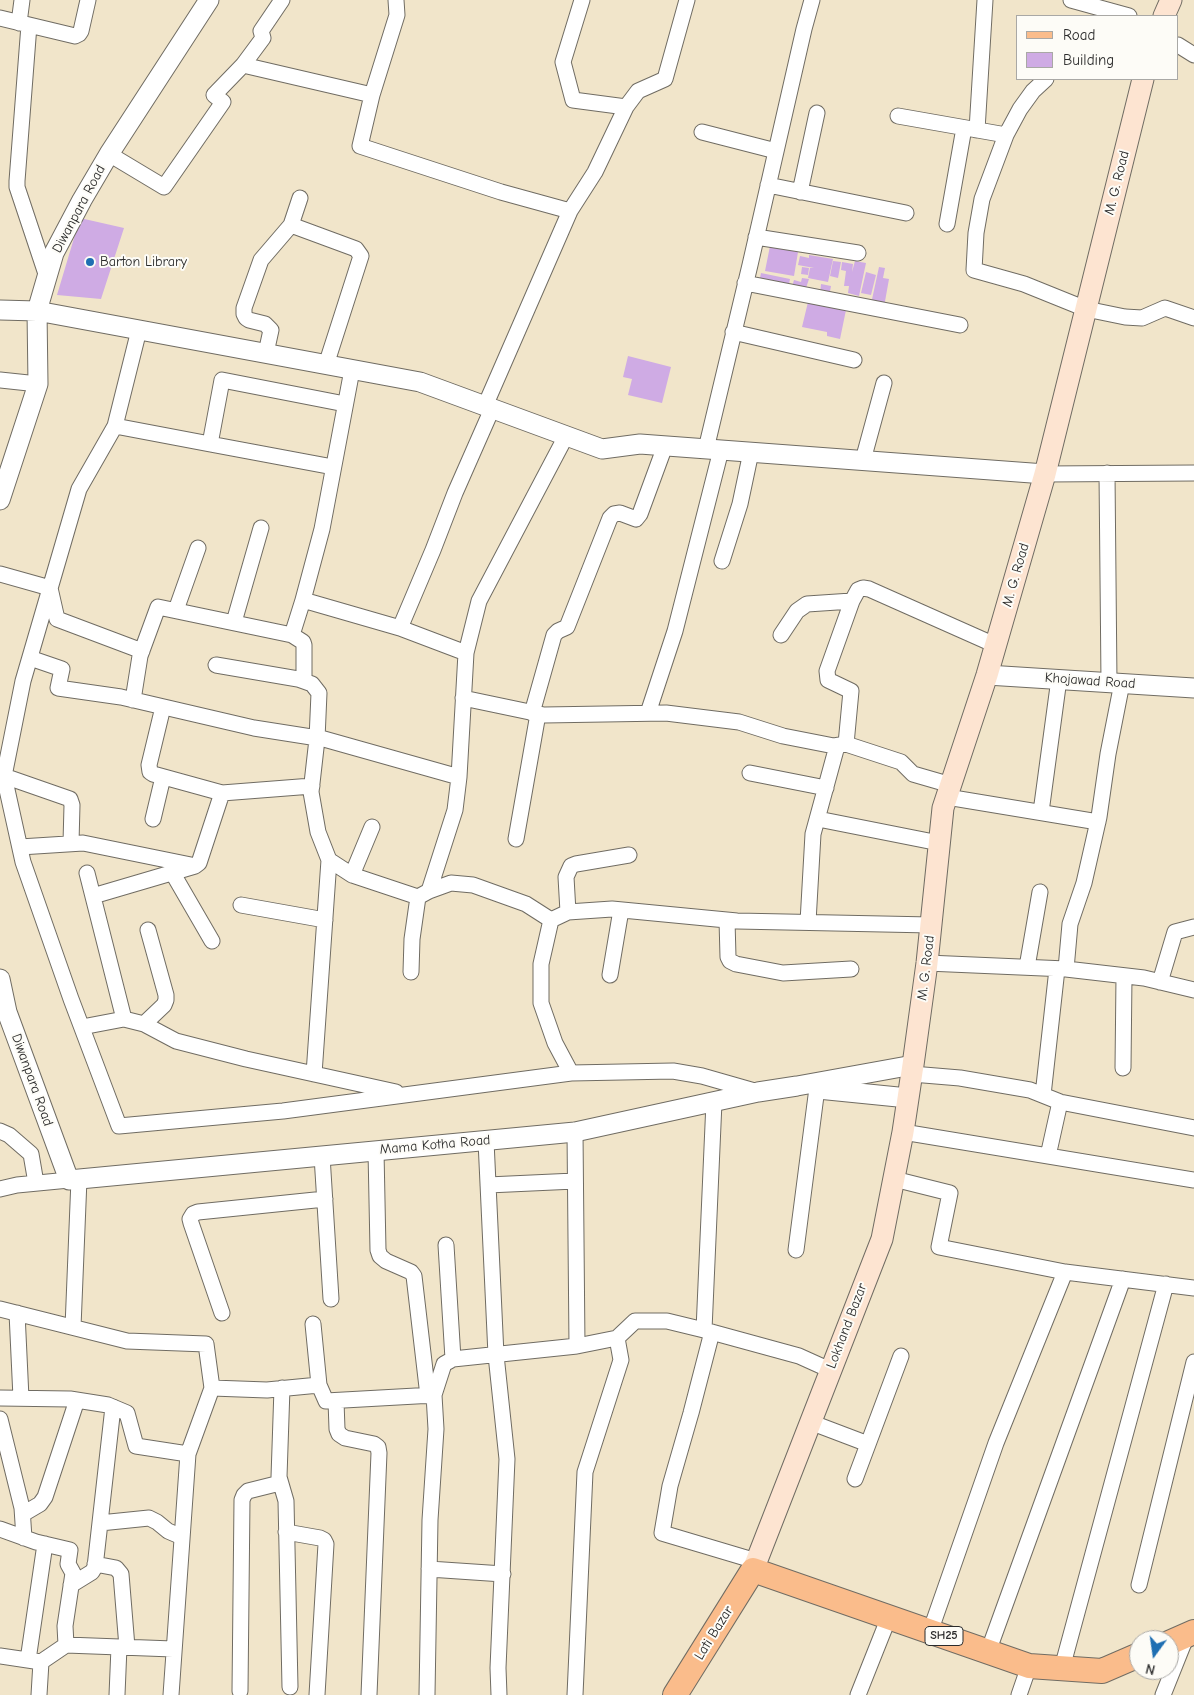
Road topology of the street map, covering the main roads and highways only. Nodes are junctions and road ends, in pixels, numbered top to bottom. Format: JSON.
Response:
{"nodes":[{"id":1,"x":1171,"y":0,"type":"edge"},
{"id":2,"x":1164,"y":15,"type":"edge"},
{"id":3,"x":1143,"y":80,"type":"edge"},
{"id":4,"x":913,"y":1069,"type":"joint"},
{"id":5,"x":754,"y":1566,"type":"junction"},
{"id":6,"x":1129,"y":1659,"type":"edge"},
{"id":7,"x":675,"y":1695,"type":"edge"}],
"edges":[{"from":1,"to":2,"type":"main road"},
{"from":3,"to":4,"type":"main road","name":"M. G. Road"},
{"from":4,"to":5,"type":"main road","name":"Lokhand Bazar"},
{"from":5,"to":6,"type":"main road","number":"SH25"},
{"from":5,"to":7,"type":"main road","name":"Lati Bazar"}]}
